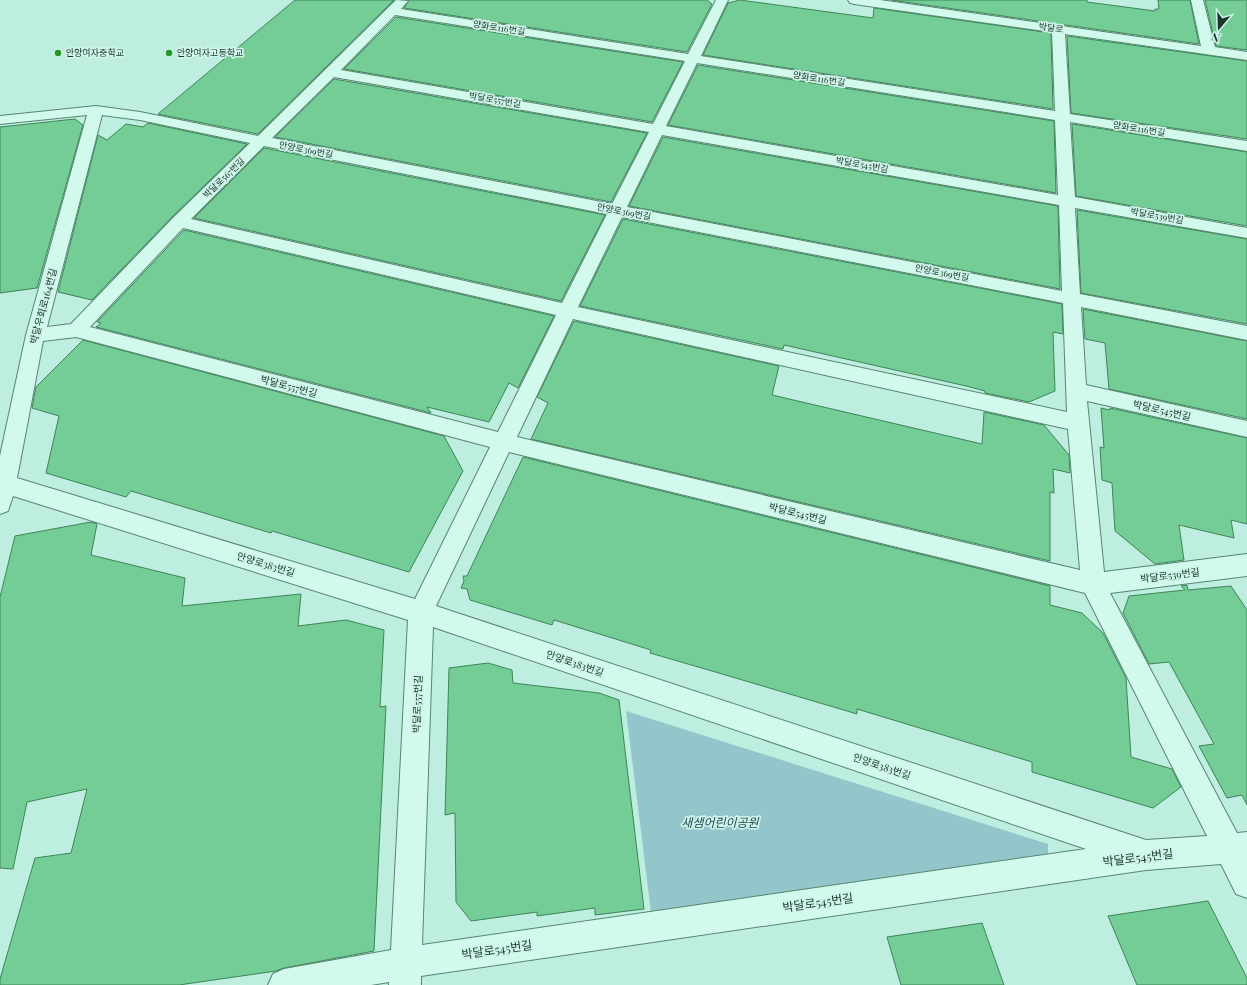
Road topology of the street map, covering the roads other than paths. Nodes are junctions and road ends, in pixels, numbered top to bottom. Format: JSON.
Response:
{"nodes":[{"id":1,"x":403,"y":0,"type":"edge"},
{"id":2,"x":722,"y":0,"type":"edge"},
{"id":3,"x":854,"y":0,"type":"edge"},
{"id":4,"x":1197,"y":0,"type":"edge"},
{"id":5,"x":391,"y":11,"type":"junction"},
{"id":6,"x":1058,"y":29,"type":"junction"},
{"id":7,"x":1209,"y":50,"type":"junction"},
{"id":8,"x":1247,"y":56,"type":"edge"},
{"id":9,"x":692,"y":60,"type":"junction"},
{"id":10,"x":331,"y":72,"type":"junction"},
{"id":11,"x":96,"y":110,"type":"junction"},
{"id":12,"x":1062,"y":117,"type":"junction"},
{"id":13,"x":0,"y":120,"type":"edge"},
{"id":14,"x":658,"y":129,"type":"junction"},
{"id":15,"x":262,"y":141,"type":"junction"},
{"id":16,"x":1247,"y":146,"type":"edge"},
{"id":17,"x":1067,"y":200,"type":"junction"},
{"id":18,"x":618,"y":211,"type":"junction"},
{"id":19,"x":179,"y":222,"type":"junction"},
{"id":20,"x":1247,"y":232,"type":"edge"},
{"id":21,"x":1072,"y":298,"type":"junction"},
{"id":22,"x":567,"y":311,"type":"junction"},
{"id":23,"x":76,"y":330,"type":"junction"},
{"id":24,"x":1247,"y":333,"type":"edge"},
{"id":25,"x":35,"y":335,"type":"junction"},
{"id":26,"x":1076,"y":391,"type":"junction"},
{"id":27,"x":1078,"y":423,"type":"junction"},
{"id":28,"x":1247,"y":429,"type":"edge"},
{"id":29,"x":503,"y":442,"type":"junction"},
{"id":30,"x":2,"y":491,"type":"edge"},
{"id":31,"x":1247,"y":566,"type":"edge"},
{"id":32,"x":1093,"y":584,"type":"junction"},
{"id":33,"x":421,"y":612,"type":"junction"},
{"id":34,"x":1238,"y":848,"type":"edge"},
{"id":35,"x":1146,"y":855,"type":"junction"},
{"id":36,"x":1247,"y":883,"type":"edge"},
{"id":37,"x":406,"y":974,"type":"edge"},
{"id":38,"x":284,"y":985,"type":"edge"}],
"edges":[{"from":1,"to":5,"type":"street","name":"박달로567번길"},
{"from":2,"to":9,"type":"street","name":"박달로557번길"},
{"from":3,"to":6,"type":"street","name":"박달로"},
{"from":4,"to":7,"type":"street"},
{"from":5,"to":9,"type":"street","name":"양화로116번길"},
{"from":5,"to":10,"type":"street","name":"박달로567번길"},
{"from":6,"to":7,"type":"street","name":"박달로"},
{"from":6,"to":12,"type":"street"},
{"from":7,"to":8,"type":"street","name":"박달로"},
{"from":9,"to":12,"type":"street","name":"양화로116번길"},
{"from":9,"to":14,"type":"street","name":"박달로557번길"},
{"from":10,"to":14,"type":"street","name":"박달로557번길"},
{"from":10,"to":15,"type":"street","name":"박달로567번길"},
{"from":11,"to":13,"type":"street","name":"안양로369번길"},
{"from":11,"to":15,"type":"street","name":"안양로369번길"},
{"from":11,"to":25,"type":"street","name":"박달우회로164번길"},
{"from":12,"to":16,"type":"street","name":"양화로116번길"},
{"from":12,"to":17,"type":"street"},
{"from":14,"to":17,"type":"street","name":"박달로545번길"},
{"from":14,"to":18,"type":"street","name":"박달로557번길"},
{"from":15,"to":18,"type":"street","name":"안양로369번길"},
{"from":15,"to":19,"type":"street","name":"박달로567번길"},
{"from":17,"to":20,"type":"street","name":"박달로539번길"},
{"from":17,"to":21,"type":"street"},
{"from":18,"to":21,"type":"street","name":"안양로369번길"},
{"from":18,"to":22,"type":"street","name":"박달로557번길"},
{"from":19,"to":22,"type":"street"},
{"from":19,"to":23,"type":"street","name":"박달로567번길"},
{"from":21,"to":24,"type":"street","name":"안양로369번길"},
{"from":21,"to":26,"type":"street"},
{"from":22,"to":27,"type":"street"},
{"from":22,"to":29,"type":"street","name":"박달로557번길"},
{"from":23,"to":25,"type":"street"},
{"from":23,"to":29,"type":"street","name":"박달로557번길"},
{"from":25,"to":30,"type":"street","name":"박달우회로164번길"},
{"from":26,"to":27,"type":"street"},
{"from":26,"to":28,"type":"street","name":"박달로545번길"},
{"from":27,"to":32,"type":"street"},
{"from":29,"to":32,"type":"street","name":"박달로545번길"},
{"from":29,"to":33,"type":"street","name":"박달로557번길"},
{"from":30,"to":33,"type":"street","name":"안양로383번길"},
{"from":31,"to":32,"type":"street","name":"박달로539번길"},
{"from":32,"to":34,"type":"street"},
{"from":33,"to":35,"type":"street","name":"안양로383번길"},
{"from":33,"to":37,"type":"street","name":"박달로557번길"},
{"from":34,"to":35,"type":"street","name":"박달로545번길"},
{"from":34,"to":36,"type":"street"},
{"from":35,"to":37,"type":"street","name":"박달로545번길"},
{"from":37,"to":38,"type":"street","name":"박달로545번길"}]}
